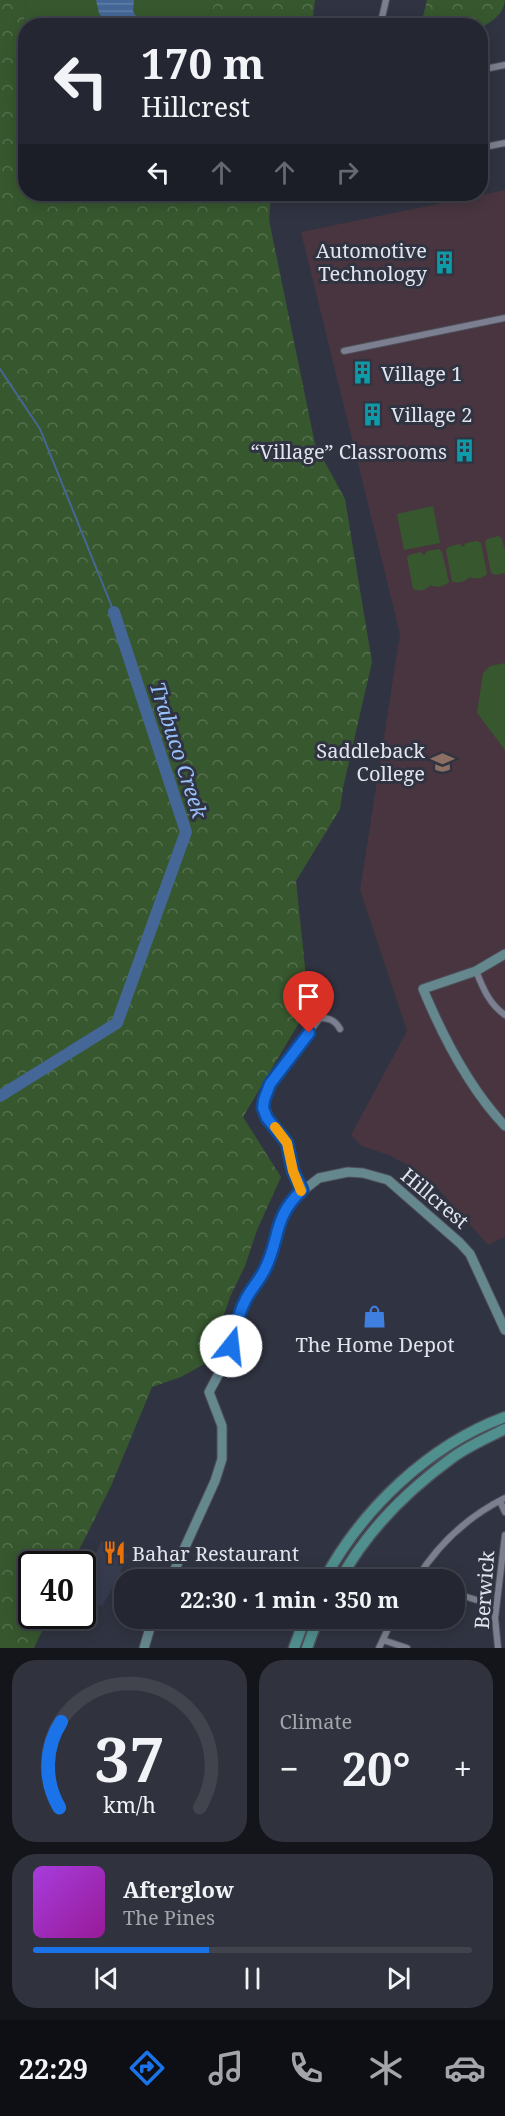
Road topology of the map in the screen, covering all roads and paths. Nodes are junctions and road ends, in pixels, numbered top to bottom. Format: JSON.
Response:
{"nodes":[{"id":1,"x":386,"y":0,"type":"edge"},
{"id":2,"x":382,"y":18,"type":"edge"},
{"id":3,"x":505,"y":65,"type":"edge"},
{"id":4,"x":488,"y":68,"type":"edge"},
{"id":5,"x":505,"y":143,"type":"edge"},
{"id":6,"x":488,"y":146,"type":"edge"},
{"id":7,"x":505,"y":318,"type":"edge"},
{"id":8,"x":344,"y":351,"type":"dead end"},
{"id":9,"x":505,"y":954,"type":"edge"},
{"id":10,"x":476,"y":971,"type":"junction"},
{"id":11,"x":505,"y":1015,"type":"edge"},
{"id":12,"x":340,"y":1029,"type":"dead end"},
{"id":13,"x":505,"y":1126,"type":"edge"},
{"id":14,"x":302,"y":1190,"type":"junction"},
{"id":15,"x":505,"y":1330,"type":"edge"},
{"id":16,"x":505,"y":1417,"type":"edge"},
{"id":17,"x":505,"y":1429,"type":"edge"},
{"id":18,"x":503,"y":1499,"type":"edge"},
{"id":19,"x":505,"y":1512,"type":"edge"},
{"id":20,"x":505,"y":1535,"type":"edge"},
{"id":21,"x":175,"y":1569,"type":"edge"},
{"id":22,"x":330,"y":1569,"type":"edge"},
{"id":23,"x":347,"y":1569,"type":"edge"},
{"id":24,"x":423,"y":1569,"type":"edge"},
{"id":25,"x":465,"y":1596,"type":"edge"},
{"id":26,"x":496,"y":1606,"type":"junction"},
{"id":27,"x":150,"y":1629,"type":"edge"},
{"id":28,"x":301,"y":1629,"type":"edge"},
{"id":29,"x":314,"y":1629,"type":"edge"},
{"id":30,"x":388,"y":1629,"type":"edge"},
{"id":31,"x":383,"y":1640,"type":"junction"},
{"id":32,"x":144,"y":1648,"type":"edge"},
{"id":33,"x":294,"y":1648,"type":"edge"},
{"id":34,"x":307,"y":1648,"type":"edge"},
{"id":35,"x":379,"y":1648,"type":"edge"},
{"id":36,"x":407,"y":1648,"type":"edge"},
{"id":37,"x":498,"y":1648,"type":"edge"}],
"edges":[{"from":1,"to":2,"type":"street"},
{"from":3,"to":4,"type":"street"},
{"from":5,"to":6,"type":"street"},
{"from":7,"to":8,"type":"street"},
{"from":9,"to":10,"type":"street"},
{"from":10,"to":11,"type":"street"},
{"from":10,"to":13,"type":"street"},
{"from":12,"to":14,"type":"street"},
{"from":14,"to":15,"type":"street","name":"Hillcrest"},
{"from":14,"to":21,"type":"street"},
{"from":16,"to":22,"type":"main road"},
{"from":17,"to":23,"type":"main road"},
{"from":18,"to":19,"type":"street"},
{"from":18,"to":24,"type":"street"},
{"from":20,"to":26,"type":"street","name":"Berwick"},
{"from":25,"to":26,"type":"street"},
{"from":26,"to":37,"type":"street","name":"Berwick"},
{"from":27,"to":32,"type":"street"},
{"from":28,"to":33,"type":"main road"},
{"from":29,"to":34,"type":"main road"},
{"from":30,"to":31,"type":"street"},
{"from":31,"to":35,"type":"street"},
{"from":31,"to":36,"type":"street"}]}
